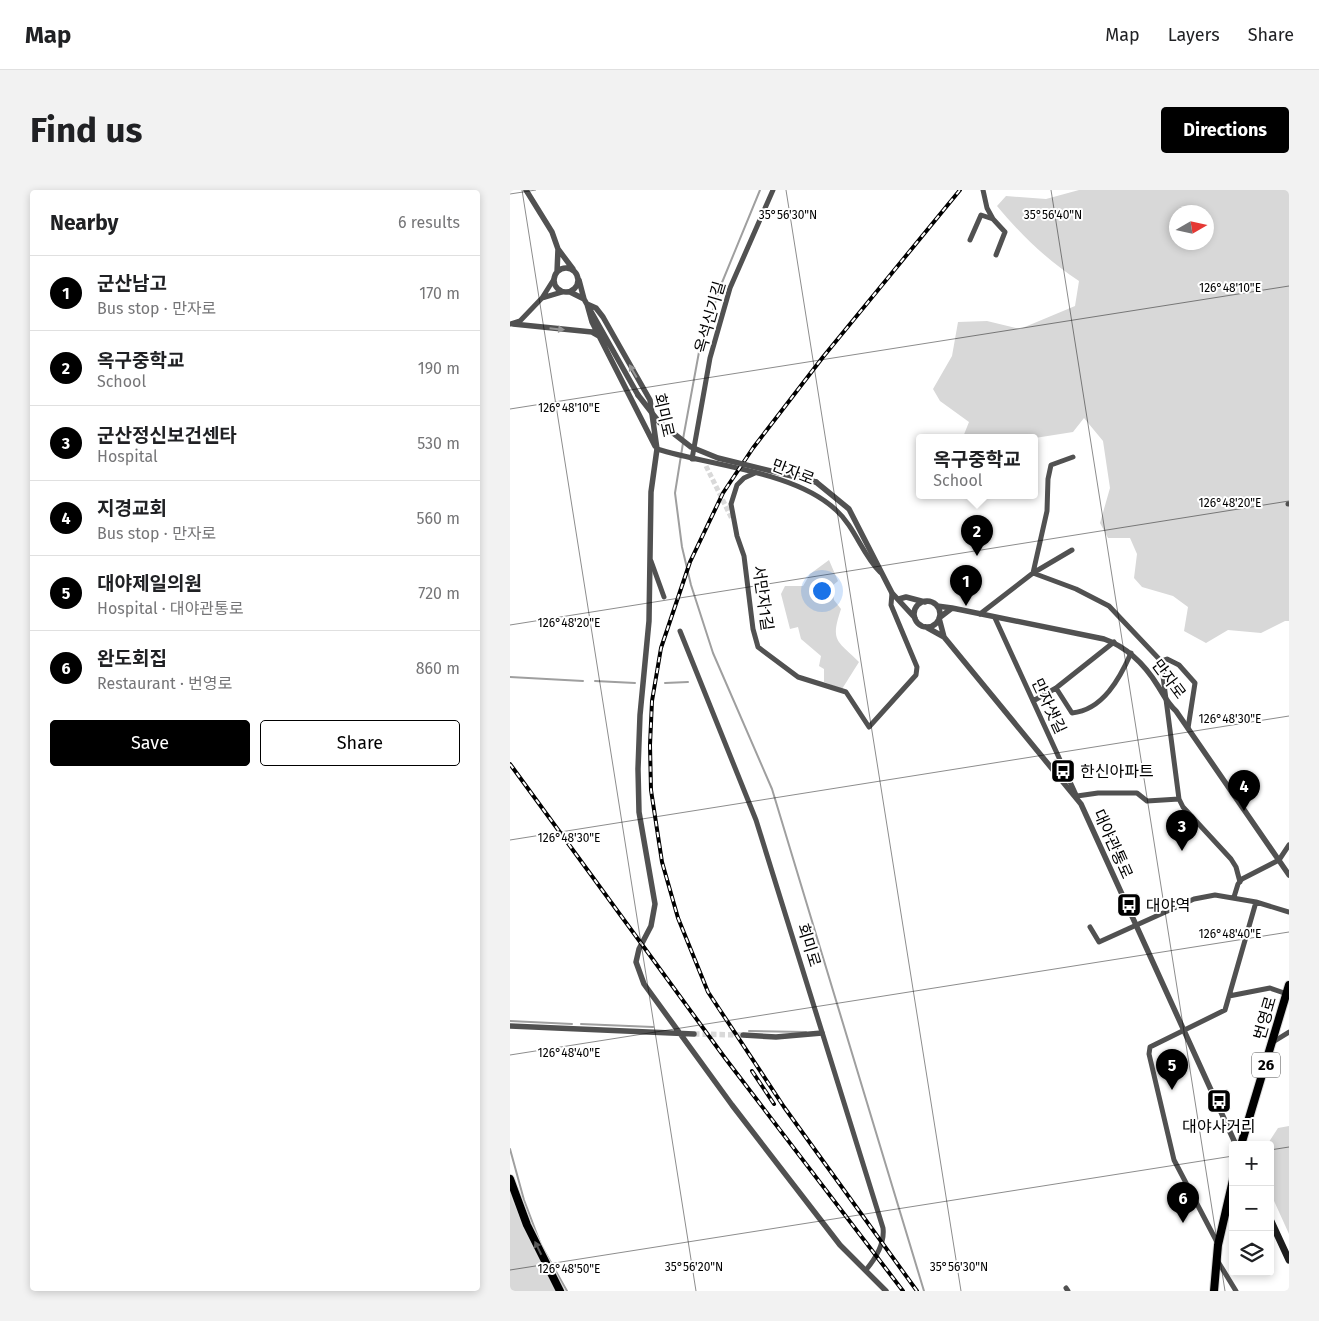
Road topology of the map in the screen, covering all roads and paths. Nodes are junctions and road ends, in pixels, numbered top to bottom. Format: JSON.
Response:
{"nodes":[{"id":1,"x":526,"y":190,"type":"edge"},
{"id":2,"x":773,"y":190,"type":"edge"},
{"id":3,"x":983,"y":190,"type":"edge"},
{"id":4,"x":992,"y":219,"type":"junction"},
{"id":5,"x":970,"y":240,"type":"dead end"},
{"id":6,"x":558,"y":250,"type":"junction"},
{"id":7,"x":996,"y":256,"type":"dead end"},
{"id":8,"x":574,"y":271,"type":"junction"},
{"id":9,"x":557,"y":272,"type":"junction"},
{"id":10,"x":578,"y":278,"type":"junction"},
{"id":11,"x":554,"y":279,"type":"junction"},
{"id":12,"x":562,"y":292,"type":"junction"},
{"id":13,"x":570,"y":292,"type":"junction"},
{"id":14,"x":542,"y":298,"type":"junction"},
{"id":15,"x":586,"y":301,"type":"junction"},
{"id":16,"x":512,"y":324,"type":"edge"},
{"id":17,"x":600,"y":336,"type":"junction"},
{"id":18,"x":657,"y":449,"type":"junction"},
{"id":19,"x":1073,"y":457,"type":"dead end"},
{"id":20,"x":692,"y":459,"type":"junction"},
{"id":21,"x":702,"y":461,"type":"junction"},
{"id":22,"x":706,"y":466,"type":"tunnel mouth"},
{"id":23,"x":755,"y":473,"type":"junction"},
{"id":24,"x":732,"y":519,"type":"tunnel mouth"},
{"id":25,"x":738,"y":530,"type":"junction"},
{"id":26,"x":1072,"y":550,"type":"dead end"},
{"id":27,"x":648,"y":554,"type":"junction"},
{"id":28,"x":1032,"y":573,"type":"junction"},
{"id":29,"x":883,"y":576,"type":"junction"},
{"id":30,"x":892,"y":592,"type":"junction"},
{"id":31,"x":664,"y":597,"type":"dead end"},
{"id":32,"x":899,"y":599,"type":"junction"},
{"id":33,"x":924,"y":602,"type":"junction"},
{"id":34,"x":937,"y":606,"type":"junction"},
{"id":35,"x":952,"y":608,"type":"junction"},
{"id":36,"x":980,"y":614,"type":"junction"},
{"id":37,"x":915,"y":618,"type":"junction"},
{"id":38,"x":939,"y":618,"type":"junction"},
{"id":39,"x":995,"y":618,"type":"junction"},
{"id":40,"x":924,"y":626,"type":"junction"},
{"id":41,"x":680,"y":631,"type":"dead end"},
{"id":42,"x":944,"y":637,"type":"junction"},
{"id":43,"x":1114,"y":642,"type":"junction"},
{"id":44,"x":1131,"y":653,"type":"junction"},
{"id":45,"x":1161,"y":660,"type":"junction"},
{"id":46,"x":1056,"y":688,"type":"junction"},
{"id":47,"x":1033,"y":701,"type":"junction"},
{"id":48,"x":1168,"y":704,"type":"junction"},
{"id":49,"x":1188,"y":728,"type":"junction"},
{"id":50,"x":1077,"y":796,"type":"junction"},
{"id":51,"x":1179,"y":799,"type":"junction"},
{"id":52,"x":1081,"y":804,"type":"junction"},
{"id":53,"x":1289,"y":845,"type":"edge"},
{"id":54,"x":1279,"y":860,"type":"junction"},
{"id":55,"x":1289,"y":875,"type":"edge"},
{"id":56,"x":1240,"y":882,"type":"junction"},
{"id":57,"x":1234,"y":897,"type":"junction"},
{"id":58,"x":1256,"y":902,"type":"junction"},
{"id":59,"x":1289,"y":912,"type":"edge"},
{"id":60,"x":1090,"y":927,"type":"dead end"},
{"id":61,"x":1136,"y":927,"type":"junction"},
{"id":62,"x":1289,"y":985,"type":"edge"},
{"id":63,"x":1287,"y":994,"type":"junction"},
{"id":64,"x":1229,"y":996,"type":"junction"},
{"id":65,"x":510,"y":1026,"type":"edge"},
{"id":66,"x":1182,"y":1030,"type":"junction"},
{"id":67,"x":1289,"y":1032,"type":"edge"},
{"id":68,"x":679,"y":1033,"type":"junction"},
{"id":69,"x":822,"y":1033,"type":"junction"},
{"id":70,"x":694,"y":1034,"type":"tunnel mouth"},
{"id":71,"x":744,"y":1035,"type":"tunnel mouth"},
{"id":72,"x":1273,"y":1042,"type":"junction"},
{"id":73,"x":1234,"y":1141,"type":"edge"},
{"id":74,"x":1242,"y":1141,"type":"edge"},
{"id":75,"x":510,"y":1179,"type":"edge"},
{"id":76,"x":1229,"y":1201,"type":"edge"},
{"id":77,"x":1274,"y":1228,"type":"edge"},
{"id":78,"x":1218,"y":1245,"type":"junction"},
{"id":79,"x":1216,"y":1260,"type":"junction"},
{"id":80,"x":1289,"y":1260,"type":"edge"},
{"id":81,"x":866,"y":1270,"type":"junction"},
{"id":82,"x":560,"y":1291,"type":"edge"},
{"id":83,"x":886,"y":1291,"type":"edge"},
{"id":84,"x":1214,"y":1291,"type":"edge"},
{"id":85,"x":1236,"y":1291,"type":"edge"}],
"edges":[{"from":1,"to":6,"type":"street"},
{"from":2,"to":20,"type":"street","name":"옥석신기길"},
{"from":3,"to":4,"type":"street"},
{"from":4,"to":5,"type":"street"},
{"from":4,"to":7,"type":"street"},
{"from":6,"to":8,"type":"street"},
{"from":6,"to":9,"type":"street"},
{"from":8,"to":9,"type":"street"},
{"from":8,"to":10,"type":"street"},
{"from":9,"to":11,"type":"street"},
{"from":10,"to":13,"type":"street"},
{"from":10,"to":15,"type":"street"},
{"from":11,"to":12,"type":"street"},
{"from":11,"to":14,"type":"street"},
{"from":12,"to":13,"type":"street"},
{"from":12,"to":14,"type":"street"},
{"from":13,"to":15,"type":"street"},
{"from":14,"to":16,"type":"street"},
{"from":15,"to":17,"type":"street","name":"회미로"},
{"from":18,"to":15,"type":"street","name":"회미로","one_way":true},
{"from":15,"to":29,"type":"street","name":"만자로","bridge":true},
{"from":16,"to":17,"type":"street","one_way":true},
{"from":17,"to":18,"type":"street","name":"회미로"},
{"from":18,"to":20,"type":"street","name":"만자로"},
{"from":18,"to":27,"type":"street"},
{"from":19,"to":28,"type":"street"},
{"from":20,"to":21,"type":"street","name":"만자로"},
{"from":21,"to":22,"type":"street"},
{"from":21,"to":23,"type":"street","name":"만자로"},
{"from":23,"to":25,"type":"street","name":"서만자1길"},
{"from":23,"to":29,"type":"street","name":"만자로"},
{"from":24,"to":25,"type":"street","name":"서만자1길"},
{"from":25,"to":30,"type":"street","name":"서만자1길"},
{"from":26,"to":28,"type":"street"},
{"from":27,"to":31,"type":"street"},
{"from":27,"to":68,"type":"street"},
{"from":28,"to":36,"type":"street"},
{"from":28,"to":45,"type":"street"},
{"from":29,"to":30,"type":"street","name":"만자로"},
{"from":30,"to":32,"type":"street","name":"만자로"},
{"from":32,"to":33,"type":"street"},
{"from":32,"to":37,"type":"street","name":"만자로"},
{"from":33,"to":34,"type":"street"},
{"from":33,"to":37,"type":"street"},
{"from":34,"to":35,"type":"street","name":"만자로"},
{"from":34,"to":38,"type":"street"},
{"from":35,"to":36,"type":"street","name":"만자로"},
{"from":35,"to":38,"type":"street"},
{"from":36,"to":39,"type":"street","name":"만자로"},
{"from":37,"to":40,"type":"street"},
{"from":38,"to":40,"type":"street"},
{"from":38,"to":42,"type":"street"},
{"from":39,"to":43,"type":"street","name":"만자로"},
{"from":39,"to":47,"type":"street","name":"만자샛길"},
{"from":40,"to":42,"type":"street"},
{"from":41,"to":69,"type":"street","name":"회미로"},
{"from":42,"to":52,"type":"street","name":"대야관통로"},
{"from":43,"to":44,"type":"street","name":"만자로"},
{"from":43,"to":46,"type":"street"},
{"from":44,"to":46,"type":"street"},
{"from":44,"to":48,"type":"street","name":"만자로"},
{"from":45,"to":48,"type":"street"},
{"from":45,"to":49,"type":"street"},
{"from":46,"to":47,"type":"street"},
{"from":47,"to":50,"type":"street","name":"만자샛길"},
{"from":48,"to":49,"type":"street","name":"만자로"},
{"from":48,"to":51,"type":"street"},
{"from":49,"to":54,"type":"street","name":"만자로"},
{"from":50,"to":51,"type":"street"},
{"from":50,"to":52,"type":"street","name":"만자샛길"},
{"from":51,"to":56,"type":"street"},
{"from":52,"to":61,"type":"street","name":"대야관통로"},
{"from":53,"to":54,"type":"street"},
{"from":54,"to":55,"type":"street","name":"만자로"},
{"from":54,"to":56,"type":"street"},
{"from":56,"to":57,"type":"street"},
{"from":57,"to":58,"type":"street"},
{"from":57,"to":61,"type":"street"},
{"from":58,"to":59,"type":"street"},
{"from":58,"to":64,"type":"street"},
{"from":60,"to":61,"type":"street"},
{"from":61,"to":66,"type":"street","name":"대야관통로"},
{"from":62,"to":63,"type":"main road","name":"번영로","number":"26"},
{"from":63,"to":64,"type":"street"},
{"from":63,"to":72,"type":"main road","name":"번영로","number":"26"},
{"from":64,"to":66,"type":"street"},
{"from":65,"to":68,"type":"street"},
{"from":66,"to":73,"type":"street","name":"대야관통로"},
{"from":66,"to":78,"type":"street"},
{"from":67,"to":72,"type":"street"},
{"from":68,"to":70,"type":"street"},
{"from":68,"to":81,"type":"street"},
{"from":69,"to":71,"type":"street"},
{"from":69,"to":81,"type":"street","name":"회미로"},
{"from":72,"to":74,"type":"main road","name":"번영로","number":"26"},
{"from":82,"to":75,"type":"main road","one_way":true},
{"from":76,"to":78,"type":"main road"},
{"from":77,"to":80,"type":"main road"},
{"from":78,"to":79,"type":"main road"},
{"from":79,"to":84,"type":"main road"},
{"from":79,"to":85,"type":"street"},
{"from":81,"to":83,"type":"street"}]}
